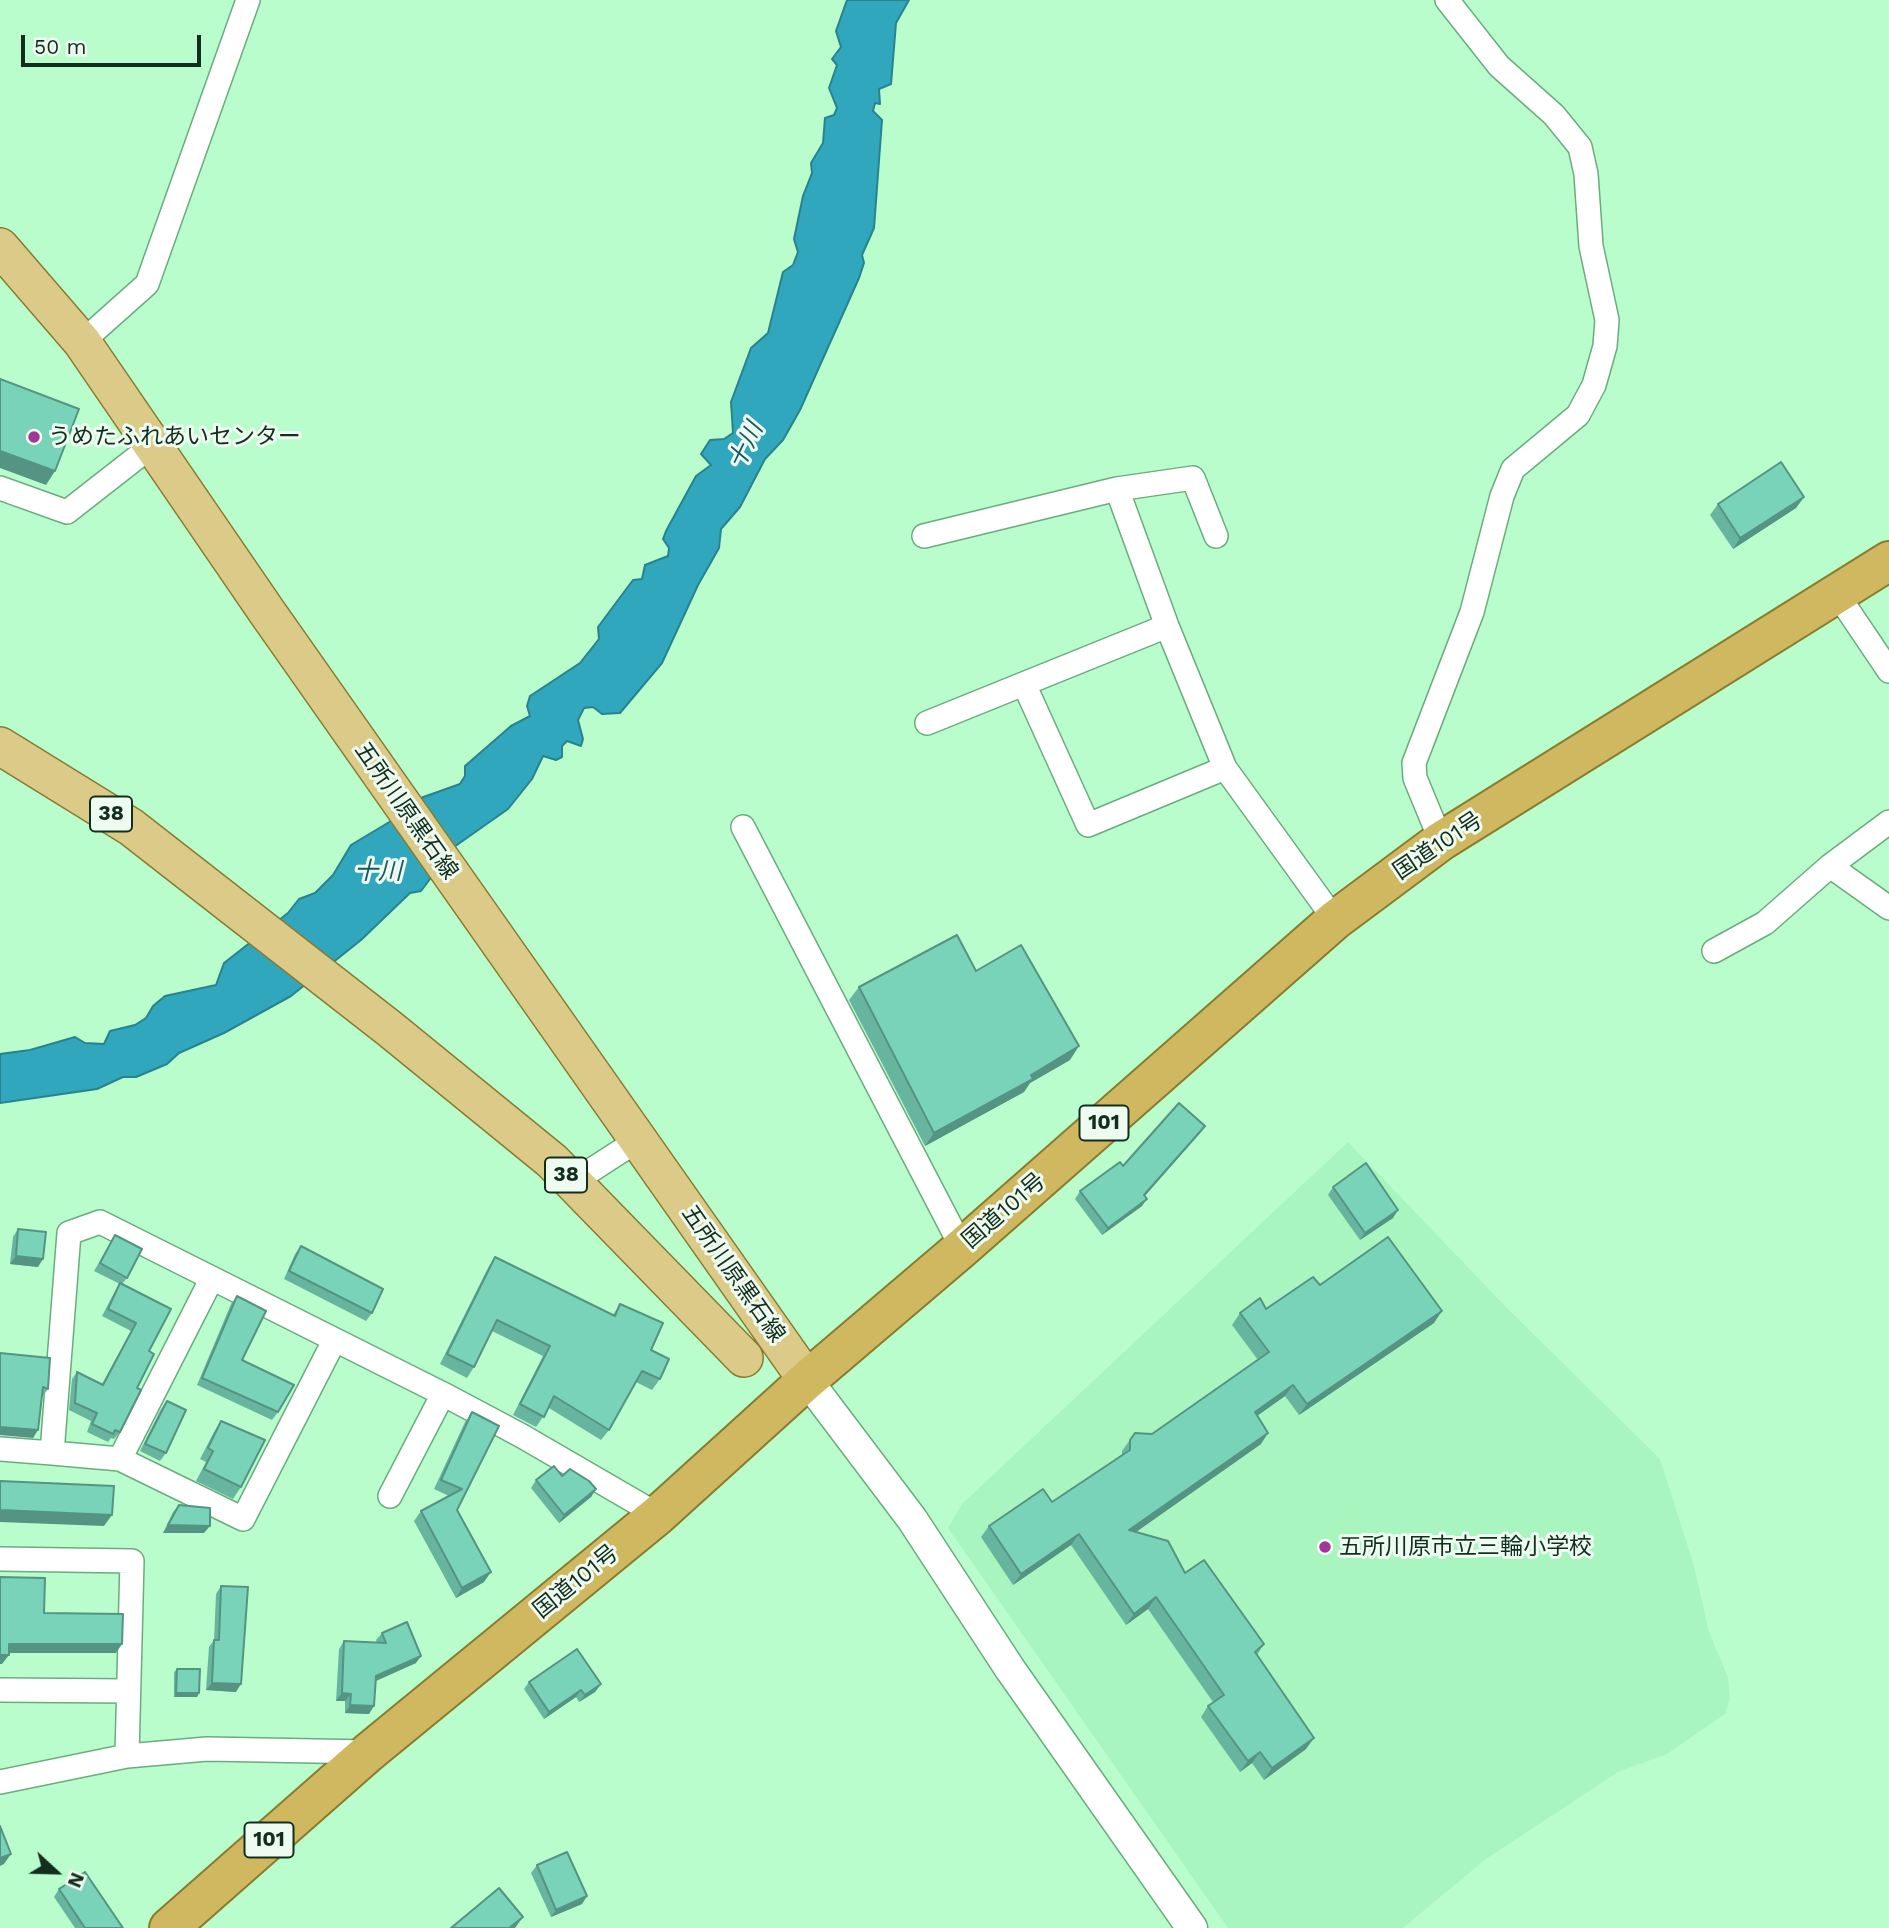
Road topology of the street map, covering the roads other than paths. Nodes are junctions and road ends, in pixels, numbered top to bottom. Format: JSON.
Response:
{"nodes":[{"id":1,"x":247,"y":0,"type":"edge"},
{"id":2,"x":1447,"y":0,"type":"edge"},
{"id":3,"x":0,"y":247,"type":"edge"},
{"id":4,"x":82,"y":342,"type":"junction"},
{"id":5,"x":154,"y":444,"type":"junction"},
{"id":6,"x":0,"y":488,"type":"edge"},
{"id":7,"x":1117,"y":489,"type":"junction"},
{"id":8,"x":924,"y":536,"type":"dead end"},
{"id":9,"x":1216,"y":536,"type":"dead end"},
{"id":10,"x":1889,"y":561,"type":"edge"},
{"id":11,"x":1837,"y":594,"type":"junction"},
{"id":12,"x":1167,"y":626,"type":"junction"},
{"id":13,"x":1889,"y":671,"type":"edge"},
{"id":14,"x":1024,"y":684,"type":"junction"},
{"id":15,"x":927,"y":723,"type":"dead end"},
{"id":16,"x":0,"y":746,"type":"edge"},
{"id":17,"x":1224,"y":768,"type":"junction"},
{"id":18,"x":1889,"y":822,"type":"edge"},
{"id":19,"x":743,"y":827,"type":"dead end"},
{"id":20,"x":1441,"y":841,"type":"junction"},
{"id":21,"x":1830,"y":866,"type":"junction"},
{"id":22,"x":1889,"y":908,"type":"edge"},
{"id":23,"x":1335,"y":920,"type":"junction"},
{"id":24,"x":1714,"y":951,"type":"dead end"},
{"id":25,"x":638,"y":1140,"type":"junction"},
{"id":26,"x":573,"y":1182,"type":"junction"},
{"id":27,"x":962,"y":1248,"type":"junction"},
{"id":28,"x":212,"y":1278,"type":"junction"},
{"id":29,"x":334,"y":1341,"type":"junction"},
{"id":30,"x":744,"y":1358,"type":"dead end"},
{"id":31,"x":807,"y":1380,"type":"junction"},
{"id":32,"x":443,"y":1394,"type":"junction"},
{"id":33,"x":0,"y":1449,"type":"edge"},
{"id":34,"x":52,"y":1453,"type":"junction"},
{"id":35,"x":120,"y":1459,"type":"junction"},
{"id":36,"x":390,"y":1496,"type":"dead end"},
{"id":37,"x":658,"y":1515,"type":"junction"},
{"id":38,"x":0,"y":1559,"type":"edge"},
{"id":39,"x":0,"y":1690,"type":"edge"},
{"id":40,"x":128,"y":1691,"type":"junction"},
{"id":41,"x":369,"y":1752,"type":"junction"},
{"id":42,"x":127,"y":1756,"type":"junction"},
{"id":43,"x":0,"y":1782,"type":"edge"},
{"id":44,"x":169,"y":1928,"type":"edge"},
{"id":45,"x":1192,"y":1928,"type":"edge"}],
"edges":[{"from":1,"to":4,"type":"street"},
{"from":2,"to":20,"type":"street"},
{"from":3,"to":4,"type":"main road","name":"五所川原黒石線"},
{"from":4,"to":5,"type":"main road","name":"五所川原黒石線"},
{"from":5,"to":6,"type":"street"},
{"from":5,"to":25,"type":"main road","name":"五所川原黒石線"},
{"from":7,"to":8,"type":"street"},
{"from":7,"to":9,"type":"street"},
{"from":7,"to":12,"type":"street"},
{"from":10,"to":11,"type":"highway","name":"国道101号","number":"101"},
{"from":11,"to":13,"type":"street"},
{"from":11,"to":20,"type":"highway","name":"国道101号","number":"101"},
{"from":12,"to":14,"type":"street"},
{"from":12,"to":17,"type":"street"},
{"from":14,"to":15,"type":"street"},
{"from":14,"to":17,"type":"street"},
{"from":16,"to":26,"type":"main road","name":"五所川原黒石線","number":"38"},
{"from":17,"to":23,"type":"street"},
{"from":18,"to":21,"type":"street"},
{"from":19,"to":27,"type":"street"},
{"from":20,"to":23,"type":"highway","name":"国道101号","number":"101"},
{"from":21,"to":22,"type":"street"},
{"from":21,"to":24,"type":"street"},
{"from":23,"to":27,"type":"highway","name":"国道101号","number":"101"},
{"from":25,"to":26,"type":"street"},
{"from":25,"to":31,"type":"main road","name":"五所川原黒石線"},
{"from":26,"to":30,"type":"main road","name":"五所川原黒石線","number":"38"},
{"from":27,"to":31,"type":"highway","name":"国道101号","number":"101"},
{"from":28,"to":29,"type":"street"},
{"from":28,"to":34,"type":"street"},
{"from":28,"to":35,"type":"street"},
{"from":29,"to":32,"type":"street"},
{"from":29,"to":35,"type":"street"},
{"from":31,"to":37,"type":"highway","name":"国道101号","number":"101"},
{"from":31,"to":45,"type":"street"},
{"from":32,"to":36,"type":"street"},
{"from":32,"to":37,"type":"street"},
{"from":33,"to":34,"type":"street"},
{"from":34,"to":35,"type":"street"},
{"from":37,"to":41,"type":"highway","name":"国道101号","number":"101"},
{"from":38,"to":40,"type":"street"},
{"from":39,"to":40,"type":"street"},
{"from":40,"to":42,"type":"street"},
{"from":41,"to":42,"type":"street"},
{"from":41,"to":44,"type":"highway","name":"国道101号","number":"101"},
{"from":42,"to":43,"type":"street"}]}
